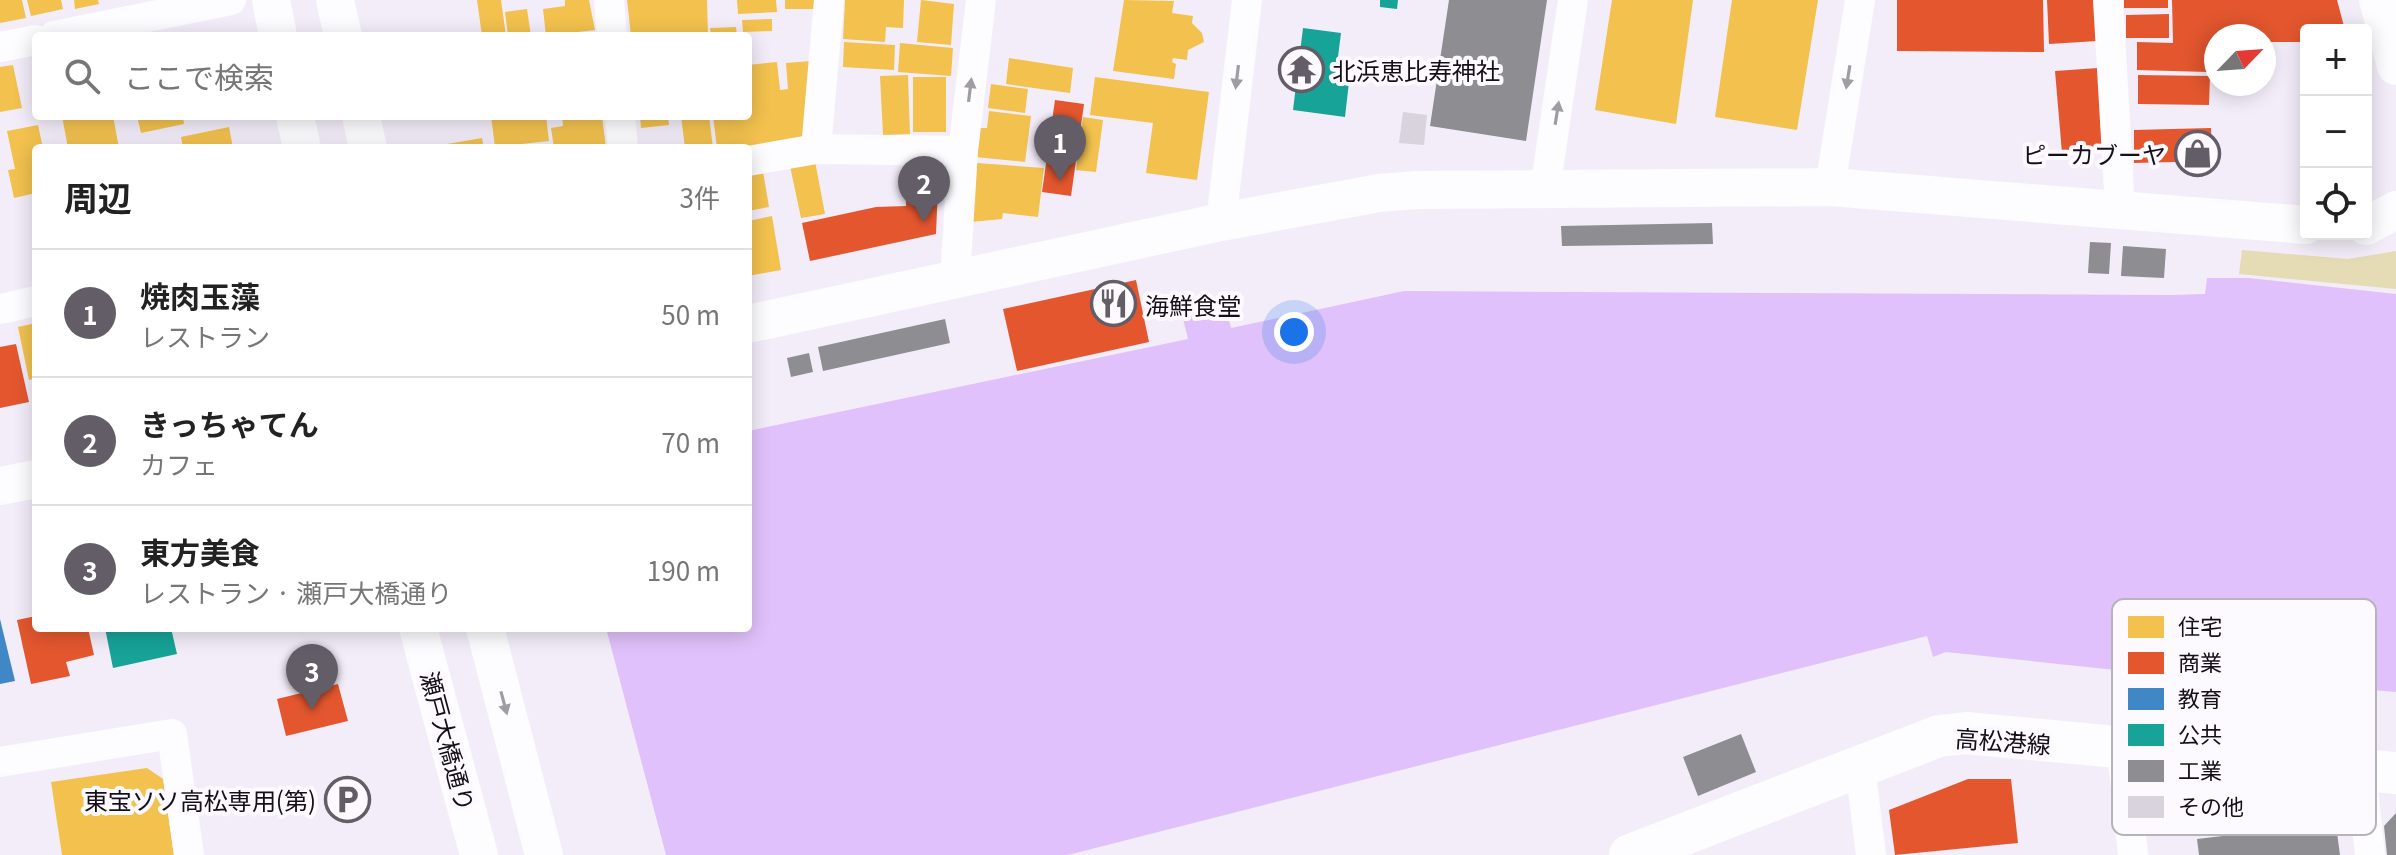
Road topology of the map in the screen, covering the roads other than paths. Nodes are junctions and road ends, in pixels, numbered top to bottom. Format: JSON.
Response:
{"nodes":[{"id":1,"x":231,"y":0,"type":"edge"},
{"id":2,"x":271,"y":0,"type":"edge"},
{"id":3,"x":335,"y":0,"type":"edge"},
{"id":4,"x":609,"y":0,"type":"edge"},
{"id":5,"x":829,"y":0,"type":"edge"},
{"id":6,"x":981,"y":0,"type":"edge"},
{"id":7,"x":1247,"y":0,"type":"edge"},
{"id":8,"x":1573,"y":0,"type":"edge"},
{"id":9,"x":1860,"y":0,"type":"edge"},
{"id":10,"x":2108,"y":0,"type":"edge"},
{"id":11,"x":2378,"y":0,"type":"edge"},
{"id":12,"x":74,"y":32,"type":"edge"},
{"id":13,"x":277,"y":32,"type":"edge"},
{"id":14,"x":342,"y":32,"type":"edge"},
{"id":15,"x":612,"y":32,"type":"edge"},
{"id":16,"x":32,"y":41,"type":"edge"},
{"id":17,"x":0,"y":47,"type":"edge"},
{"id":18,"x":2396,"y":66,"type":"edge"},
{"id":19,"x":296,"y":120,"type":"edge"},
{"id":20,"x":362,"y":120,"type":"edge"},
{"id":21,"x":620,"y":120,"type":"edge"},
{"id":22,"x":301,"y":144,"type":"edge"},
{"id":23,"x":367,"y":144,"type":"edge"},
{"id":24,"x":623,"y":144,"type":"edge"},
{"id":25,"x":816,"y":149,"type":"junction"},
{"id":26,"x":963,"y":151,"type":"junction"},
{"id":27,"x":752,"y":160,"type":"edge"},
{"id":28,"x":1830,"y":187,"type":"junction"},
{"id":29,"x":1545,"y":190,"type":"junction"},
{"id":30,"x":2120,"y":208,"type":"junction"},
{"id":31,"x":2396,"y":210,"type":"edge"},
{"id":32,"x":1221,"y":222,"type":"junction"},
{"id":33,"x":2372,"y":223,"type":"edge"},
{"id":34,"x":2300,"y":224,"type":"edge"},
{"id":35,"x":955,"y":279,"type":"junction"},
{"id":36,"x":32,"y":302,"type":"edge"},
{"id":37,"x":0,"y":309,"type":"edge"},
{"id":38,"x":752,"y":323,"type":"edge"},
{"id":39,"x":32,"y":480,"type":"edge"},
{"id":40,"x":0,"y":486,"type":"edge"},
{"id":41,"x":419,"y":632,"type":"edge"},
{"id":42,"x":486,"y":632,"type":"edge"},
{"id":43,"x":2112,"y":750,"type":"edge"},
{"id":44,"x":0,"y":762,"type":"edge"},
{"id":45,"x":1860,"y":766,"type":"junction"},
{"id":46,"x":2379,"y":772,"type":"edge"},
{"id":47,"x":2376,"y":800,"type":"edge"},
{"id":48,"x":2131,"y":835,"type":"edge"},
{"id":49,"x":2372,"y":835,"type":"edge"},
{"id":50,"x":189,"y":855,"type":"edge"},
{"id":51,"x":479,"y":855,"type":"edge"},
{"id":52,"x":544,"y":855,"type":"edge"},
{"id":53,"x":1631,"y":855,"type":"edge"},
{"id":54,"x":1871,"y":855,"type":"edge"},
{"id":55,"x":2133,"y":855,"type":"edge"},
{"id":56,"x":2370,"y":855,"type":"edge"}],
"edges":[{"from":1,"to":12,"type":"street"},
{"from":2,"to":13,"type":"street"},
{"from":3,"to":14,"type":"street"},
{"from":4,"to":15,"type":"street"},
{"from":5,"to":25,"type":"street"},
{"from":26,"to":6,"type":"street","one_way":true},
{"from":7,"to":32,"type":"street","one_way":true},
{"from":29,"to":8,"type":"street","one_way":true},
{"from":9,"to":28,"type":"street","one_way":true},
{"from":10,"to":30,"type":"street"},
{"from":11,"to":18,"type":"street"},
{"from":16,"to":17,"type":"street"},
{"from":19,"to":22,"type":"street"},
{"from":20,"to":23,"type":"street"},
{"from":21,"to":24,"type":"street"},
{"from":25,"to":26,"type":"street"},
{"from":25,"to":27,"type":"street"},
{"from":26,"to":35,"type":"street"},
{"from":28,"to":29,"type":"street"},
{"from":28,"to":30,"type":"street"},
{"from":29,"to":32,"type":"street"},
{"from":30,"to":34,"type":"street"},
{"from":31,"to":33,"type":"street"},
{"from":32,"to":35,"type":"street"},
{"from":35,"to":38,"type":"street"},
{"from":36,"to":37,"type":"street"},
{"from":39,"to":40,"type":"street"},
{"from":41,"to":51,"type":"street","name":"瀬戸大橋通り"},
{"from":42,"to":52,"type":"street","one_way":true},
{"from":43,"to":45,"type":"main road","name":"高松港線"},
{"from":44,"to":50,"type":"street"},
{"from":45,"to":53,"type":"main road","name":"高松港線"},
{"from":45,"to":54,"type":"street"},
{"from":46,"to":47,"type":"street"},
{"from":48,"to":55,"type":"street"},
{"from":49,"to":56,"type":"street"}]}
